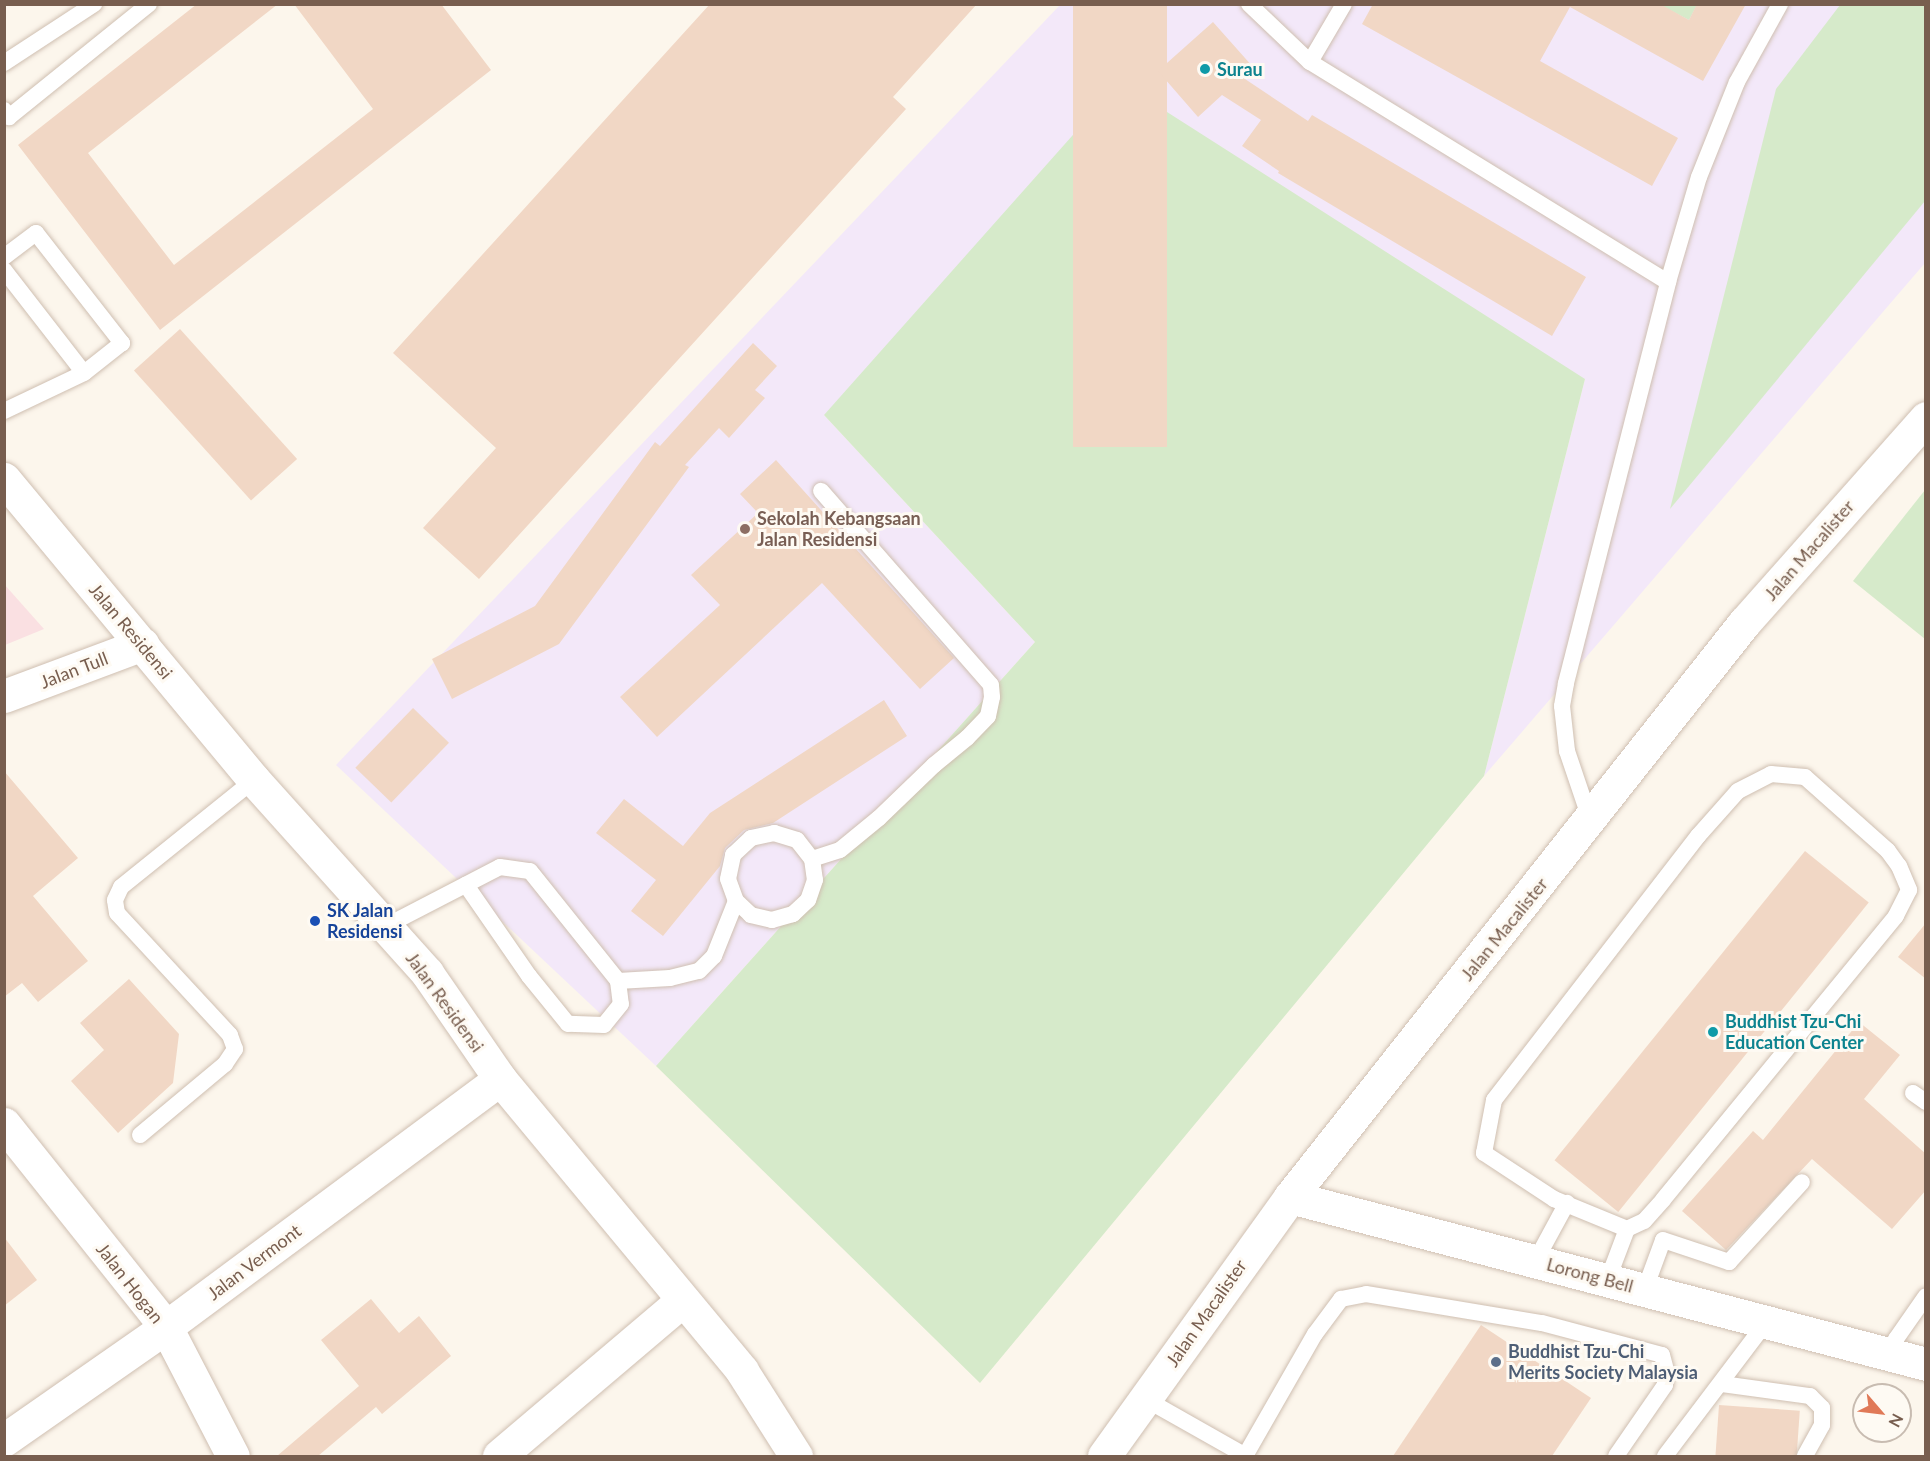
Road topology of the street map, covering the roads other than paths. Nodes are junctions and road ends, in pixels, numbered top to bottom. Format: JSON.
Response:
{"nodes":[{"id":1,"x":94,"y":4,"type":"edge"},
{"id":2,"x":149,"y":4,"type":"edge"},
{"id":3,"x":1249,"y":4,"type":"edge"},
{"id":4,"x":1344,"y":4,"type":"edge"},
{"id":5,"x":1780,"y":4,"type":"edge"},
{"id":6,"x":1310,"y":62,"type":"junction"},
{"id":7,"x":4,"y":63,"type":"edge"},
{"id":8,"x":4,"y":110,"type":"edge"},
{"id":9,"x":4,"y":257,"type":"edge"},
{"id":10,"x":4,"y":270,"type":"edge"},
{"id":11,"x":1668,"y":282,"type":"junction"},
{"id":12,"x":84,"y":373,"type":"junction"},
{"id":13,"x":4,"y":411,"type":"edge"},
{"id":14,"x":1926,"y":418,"type":"edge"},
{"id":15,"x":4,"y":479,"type":"edge"},
{"id":16,"x":821,"y":491,"type":"dead end"},
{"id":17,"x":143,"y":644,"type":"junction"},
{"id":18,"x":4,"y":696,"type":"edge"},
{"id":19,"x":254,"y":780,"type":"junction"},
{"id":20,"x":1590,"y":819,"type":"junction"},
{"id":21,"x":812,"y":859,"type":"junction"},
{"id":22,"x":466,"y":885,"type":"junction"},
{"id":23,"x":736,"y":901,"type":"junction"},
{"id":24,"x":386,"y":926,"type":"junction"},
{"id":25,"x":618,"y":981,"type":"junction"},
{"id":26,"x":500,"y":1079,"type":"junction"},
{"id":27,"x":4,"y":1124,"type":"edge"},
{"id":28,"x":140,"y":1135,"type":"dead end"},
{"id":29,"x":1802,"y":1182,"type":"dead end"},
{"id":30,"x":1290,"y":1197,"type":"junction"},
{"id":31,"x":1568,"y":1203,"type":"junction"},
{"id":32,"x":1627,"y":1229,"type":"junction"},
{"id":33,"x":1536,"y":1260,"type":"junction"},
{"id":34,"x":1608,"y":1279,"type":"junction"},
{"id":35,"x":1645,"y":1289,"type":"junction"},
{"id":36,"x":1926,"y":1296,"type":"edge"},
{"id":37,"x":683,"y":1300,"type":"junction"},
{"id":38,"x":1767,"y":1321,"type":"junction"},
{"id":39,"x":166,"y":1328,"type":"junction"},
{"id":40,"x":1889,"y":1353,"type":"junction"},
{"id":41,"x":1926,"y":1364,"type":"edge"},
{"id":42,"x":742,"y":1371,"type":"junction"},
{"id":43,"x":1722,"y":1384,"type":"junction"},
{"id":44,"x":1147,"y":1401,"type":"junction"},
{"id":45,"x":4,"y":1440,"type":"edge"},
{"id":46,"x":1115,"y":1454,"type":"edge"},
{"id":47,"x":233,"y":1456,"type":"edge"},
{"id":48,"x":499,"y":1456,"type":"edge"},
{"id":49,"x":769,"y":1456,"type":"edge"},
{"id":50,"x":796,"y":1456,"type":"edge"},
{"id":51,"x":813,"y":1456,"type":"edge"},
{"id":52,"x":1246,"y":1456,"type":"edge"},
{"id":53,"x":1616,"y":1456,"type":"edge"},
{"id":54,"x":1665,"y":1456,"type":"edge"},
{"id":55,"x":1805,"y":1456,"type":"edge"}],
"edges":[{"from":1,"to":7,"type":"lane"},
{"from":2,"to":8,"type":"lane"},
{"from":3,"to":6,"type":"lane"},
{"from":4,"to":6,"type":"lane"},
{"from":5,"to":11,"type":"lane"},
{"from":6,"to":11,"type":"lane"},
{"from":9,"to":12,"type":"lane"},
{"from":10,"to":12,"type":"lane"},
{"from":11,"to":20,"type":"lane"},
{"from":12,"to":13,"type":"lane"},
{"from":14,"to":20,"type":"main road","name":"Jalan Macalister"},
{"from":15,"to":17,"type":"main road","name":"Jalan Residensi"},
{"from":16,"to":21,"type":"lane"},
{"from":17,"to":18,"type":"main road","name":"Jalan Tull"},
{"from":17,"to":19,"type":"main road","name":"Jalan Residensi"},
{"from":19,"to":24,"type":"main road","name":"Jalan Residensi"},
{"from":19,"to":28,"type":"lane"},
{"from":20,"to":30,"type":"main road","name":"Jalan Macalister"},
{"from":21,"to":23,"type":"lane"},
{"from":21,"to":23,"type":"lane"},
{"from":22,"to":24,"type":"lane"},
{"from":22,"to":25,"type":"lane"},
{"from":22,"to":25,"type":"lane"},
{"from":23,"to":25,"type":"lane"},
{"from":24,"to":26,"type":"main road","name":"Jalan Residensi"},
{"from":26,"to":37,"type":"main road","name":"Jalan Residensi"},
{"from":26,"to":39,"type":"main road","name":"Jalan Vermont"},
{"from":27,"to":39,"type":"main road","name":"Jalan Hogan"},
{"from":29,"to":35,"type":"lane"},
{"from":30,"to":33,"type":"main road","name":"Lorong Bell"},
{"from":30,"to":44,"type":"main road","name":"Jalan Macalister"},
{"from":31,"to":32,"type":"lane"},
{"from":31,"to":32,"type":"lane"},
{"from":31,"to":33,"type":"lane"},
{"from":32,"to":34,"type":"lane"},
{"from":33,"to":34,"type":"main road","name":"Lorong Bell"},
{"from":34,"to":35,"type":"main road","name":"Lorong Bell"},
{"from":35,"to":38,"type":"main road","name":"Lorong Bell"},
{"from":36,"to":40,"type":"lane"},
{"from":37,"to":42,"type":"main road","name":"Jalan Residensi"},
{"from":37,"to":48,"type":"main road"},
{"from":38,"to":40,"type":"main road","name":"Lorong Bell"},
{"from":38,"to":43,"type":"lane"},
{"from":39,"to":45,"type":"main road","name":"Jalan Vermont"},
{"from":39,"to":47,"type":"main road","name":"Jalan Hogan"},
{"from":40,"to":41,"type":"main road","name":"Lorong Bell"},
{"from":42,"to":49,"type":"main road"},
{"from":42,"to":50,"type":"main road","name":"Jalan Residensi"},
{"from":42,"to":51,"type":"main road"},
{"from":43,"to":54,"type":"lane"},
{"from":43,"to":55,"type":"lane"},
{"from":44,"to":46,"type":"main road","name":"Jalan Macalister"},
{"from":44,"to":52,"type":"lane"},
{"from":52,"to":53,"type":"lane"}]}
